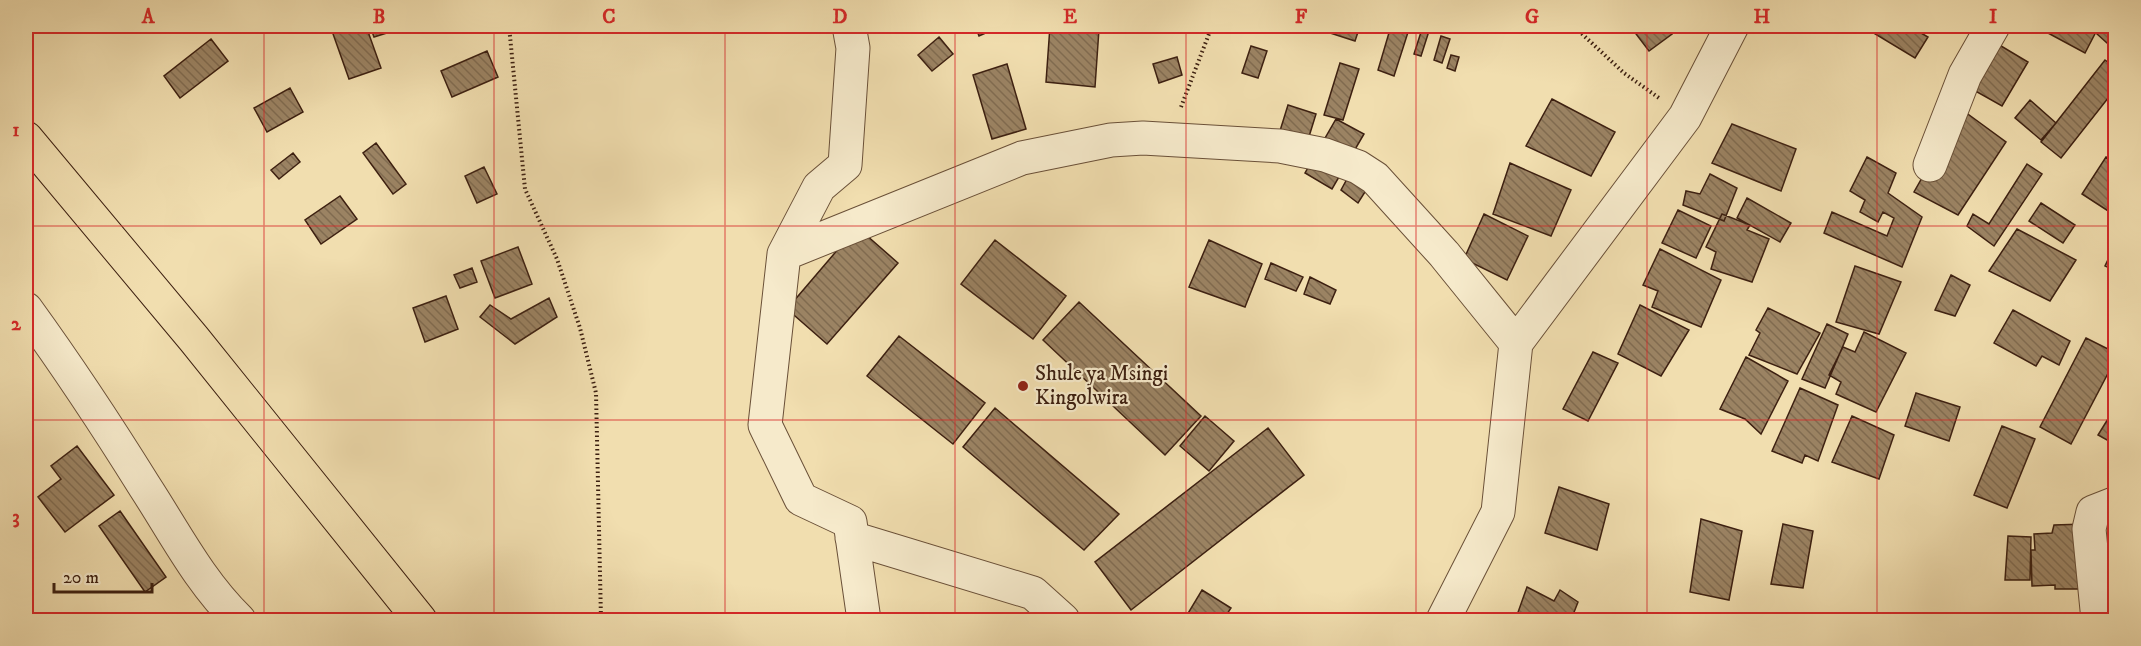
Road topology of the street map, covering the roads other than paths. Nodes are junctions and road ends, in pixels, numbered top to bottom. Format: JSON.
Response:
{"nodes":[{"id":1,"x":849,"y":26,"type":"edge"},
{"id":2,"x":1732,"y":26,"type":"edge"},
{"id":3,"x":1993,"y":26,"type":"edge"},
{"id":4,"x":26,"y":138,"type":"edge"},
{"id":5,"x":1930,"y":165,"type":"dead end"},
{"id":6,"x":784,"y":254,"type":"junction"},
{"id":7,"x":26,"y":309,"type":"edge"},
{"id":8,"x":1516,"y":343,"type":"junction"},
{"id":9,"x":2115,"y":503,"type":"edge"},
{"id":10,"x":852,"y":538,"type":"junction"},
{"id":11,"x":239,"y":621,"type":"edge"},
{"id":12,"x":420,"y":621,"type":"edge"},
{"id":13,"x":864,"y":621,"type":"edge"},
{"id":14,"x":1062,"y":621,"type":"edge"},
{"id":15,"x":1443,"y":621,"type":"edge"},
{"id":16,"x":2098,"y":621,"type":"edge"}],
"edges":[{"from":1,"to":6,"type":"street"},
{"from":2,"to":8,"type":"street"},
{"from":3,"to":5,"type":"street"},
{"from":4,"to":12,"type":"highway"},
{"from":6,"to":8,"type":"street"},
{"from":6,"to":10,"type":"street"},
{"from":7,"to":11,"type":"street"},
{"from":8,"to":15,"type":"street"},
{"from":9,"to":16,"type":"street"},
{"from":10,"to":13,"type":"street"},
{"from":10,"to":14,"type":"street"}]}
